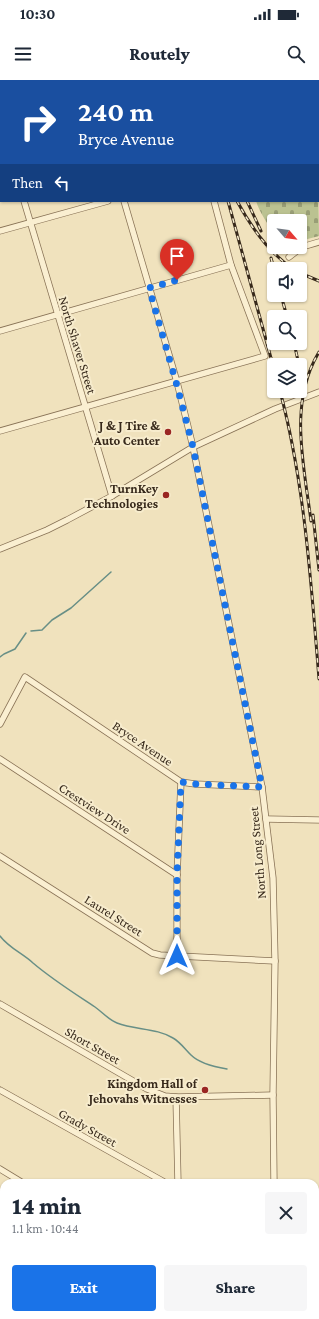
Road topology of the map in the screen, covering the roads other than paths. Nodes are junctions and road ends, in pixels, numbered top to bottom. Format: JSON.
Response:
{"nodes":[{"id":1,"x":24,"y":202,"type":"edge"},
{"id":2,"x":104,"y":202,"type":"edge"},
{"id":3,"x":124,"y":202,"type":"edge"},
{"id":4,"x":214,"y":202,"type":"edge"},
{"id":5,"x":30,"y":222,"type":"junction"},
{"id":6,"x":0,"y":231,"type":"edge"},
{"id":7,"x":319,"y":242,"type":"edge"},
{"id":8,"x":289,"y":257,"type":"dead end"},
{"id":9,"x":232,"y":265,"type":"junction"},
{"id":10,"x":149,"y":288,"type":"junction"},
{"id":11,"x":57,"y":315,"type":"junction"},
{"id":12,"x":0,"y":332,"type":"edge"},
{"id":13,"x":176,"y":382,"type":"junction"},
{"id":14,"x":319,"y":392,"type":"edge"},
{"id":15,"x":85,"y":407,"type":"junction"},
{"id":16,"x":0,"y":431,"type":"edge"},
{"id":17,"x":193,"y":447,"type":"junction"},
{"id":18,"x":112,"y":496,"type":"junction"},
{"id":19,"x":0,"y":549,"type":"edge"},
{"id":20,"x":0,"y":724,"type":"edge"},
{"id":21,"x":0,"y":759,"type":"edge"},
{"id":22,"x":181,"y":782,"type":"junction"},
{"id":23,"x":262,"y":787,"type":"junction"},
{"id":24,"x":266,"y":819,"type":"junction"},
{"id":25,"x":319,"y":820,"type":"edge"},
{"id":26,"x":0,"y":856,"type":"edge"},
{"id":27,"x":177,"y":875,"type":"junction"},
{"id":28,"x":177,"y":956,"type":"junction"},
{"id":29,"x":275,"y":961,"type":"junction"},
{"id":30,"x":1,"y":1007,"type":"edge"},
{"id":31,"x":0,"y":1090,"type":"edge"},
{"id":32,"x":273,"y":1095,"type":"junction"},
{"id":33,"x":176,"y":1097,"type":"junction"},
{"id":34,"x":0,"y":1169,"type":"edge"},
{"id":35,"x":16,"y":1179,"type":"edge"},
{"id":36,"x":159,"y":1179,"type":"edge"},
{"id":37,"x":178,"y":1179,"type":"edge"},
{"id":38,"x":274,"y":1179,"type":"edge"}],
"edges":[{"from":1,"to":5,"type":"street","name":"North Shaver Street"},
{"from":2,"to":5,"type":"street"},
{"from":3,"to":10,"type":"street","name":"North Long Street"},
{"from":4,"to":9,"type":"street"},
{"from":5,"to":6,"type":"street"},
{"from":5,"to":11,"type":"street","name":"North Shaver Street"},
{"from":7,"to":8,"type":"street"},
{"from":9,"to":10,"type":"street"},
{"from":9,"to":13,"type":"street"},
{"from":10,"to":11,"type":"street"},
{"from":10,"to":13,"type":"street","name":"North Long Street"},
{"from":11,"to":12,"type":"street"},
{"from":11,"to":15,"type":"street","name":"North Shaver Street"},
{"from":13,"to":15,"type":"street"},
{"from":13,"to":17,"type":"street","name":"North Long Street"},
{"from":14,"to":17,"type":"street"},
{"from":15,"to":16,"type":"street"},
{"from":15,"to":18,"type":"street","name":"North Shaver Street"},
{"from":17,"to":18,"type":"street"},
{"from":17,"to":23,"type":"street","name":"North Long Street"},
{"from":18,"to":19,"type":"street"},
{"from":20,"to":22,"type":"street","name":"Bryce Avenue"},
{"from":21,"to":27,"type":"street","name":"Crestview Drive"},
{"from":22,"to":23,"type":"street","name":"Bryce Avenue"},
{"from":22,"to":27,"type":"street"},
{"from":23,"to":24,"type":"street","name":"North Long Street"},
{"from":24,"to":25,"type":"street"},
{"from":24,"to":29,"type":"street","name":"North Long Street"},
{"from":26,"to":28,"type":"street","name":"Laurel Street"},
{"from":27,"to":28,"type":"street"},
{"from":28,"to":29,"type":"street","name":"Laurel Street"},
{"from":29,"to":32,"type":"street","name":"North Long Street"},
{"from":30,"to":33,"type":"street","name":"Short Street"},
{"from":31,"to":36,"type":"street","name":"Grady Street"},
{"from":32,"to":33,"type":"street","name":"Short Street"},
{"from":32,"to":38,"type":"street","name":"North Long Street"},
{"from":33,"to":37,"type":"street"},
{"from":34,"to":35,"type":"street"}]}
